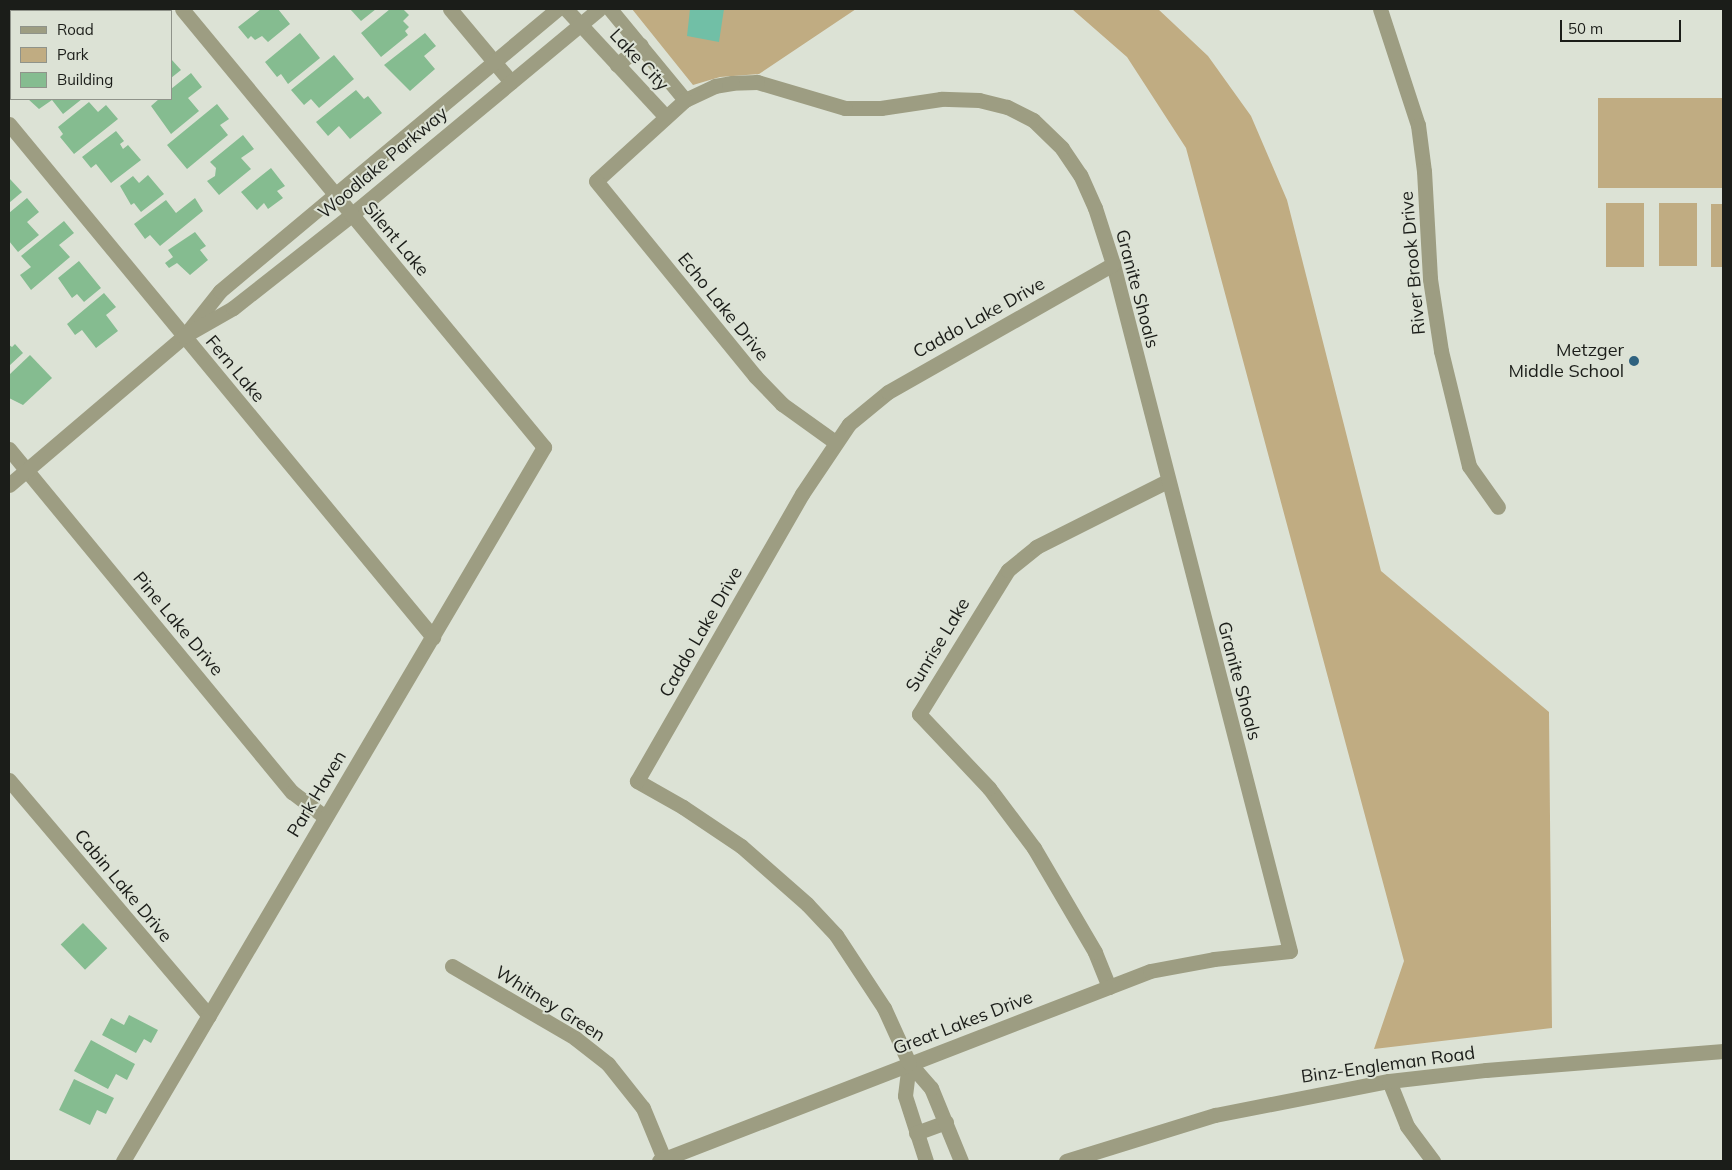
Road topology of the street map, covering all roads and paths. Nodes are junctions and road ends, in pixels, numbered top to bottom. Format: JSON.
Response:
{"nodes":[{"id":1,"x":182,"y":9,"type":"edge"},
{"id":2,"x":450,"y":9,"type":"edge"},
{"id":3,"x":557,"y":9,"type":"edge"},
{"id":4,"x":566,"y":9,"type":"edge"},
{"id":5,"x":599,"y":9,"type":"edge"},
{"id":6,"x":610,"y":9,"type":"edge"},
{"id":7,"x":1380,"y":9,"type":"edge"},
{"id":8,"x":580,"y":24,"type":"junction"},
{"id":9,"x":641,"y":45,"type":"junction"},
{"id":10,"x":493,"y":61,"type":"junction"},
{"id":11,"x":617,"y":65,"type":"junction"},
{"id":12,"x":511,"y":82,"type":"junction"},
{"id":13,"x":685,"y":100,"type":"junction"},
{"id":14,"x":665,"y":116,"type":"junction"},
{"id":15,"x":9,"y":124,"type":"edge"},
{"id":16,"x":596,"y":181,"type":"joint"},
{"id":17,"x":334,"y":194,"type":"junction"},
{"id":18,"x":351,"y":215,"type":"junction"},
{"id":19,"x":1114,"y":264,"type":"junction"},
{"id":20,"x":184,"y":336,"type":"junction"},
{"id":21,"x":835,"y":442,"type":"junction"},
{"id":22,"x":544,"y":447,"type":"joint"},
{"id":23,"x":9,"y":449,"type":"edge"},
{"id":24,"x":27,"y":469,"type":"junction"},
{"id":25,"x":1167,"y":481,"type":"junction"},
{"id":26,"x":9,"y":484,"type":"edge"},
{"id":27,"x":1498,"y":506,"type":"dead end"},
{"id":28,"x":433,"y":637,"type":"junction"},
{"id":29,"x":9,"y":780,"type":"edge"},
{"id":30,"x":325,"y":817,"type":"junction"},
{"id":31,"x":1290,"y":951,"type":"joint"},
{"id":32,"x":452,"y":966,"type":"dead end"},
{"id":33,"x":1110,"y":987,"type":"junction"},
{"id":34,"x":209,"y":1016,"type":"junction"},
{"id":35,"x":1723,"y":1051,"type":"edge"},
{"id":36,"x":909,"y":1063,"type":"junction"},
{"id":37,"x":1389,"y":1082,"type":"junction"},
{"id":38,"x":946,"y":1122,"type":"junction"},
{"id":39,"x":916,"y":1133,"type":"junction"},
{"id":40,"x":661,"y":1160,"type":"edge"},
{"id":41,"x":123,"y":1161,"type":"edge"},
{"id":42,"x":926,"y":1161,"type":"edge"},
{"id":43,"x":961,"y":1161,"type":"edge"},
{"id":44,"x":1066,"y":1161,"type":"edge"},
{"id":45,"x":1433,"y":1161,"type":"edge"}],
"edges":[{"from":1,"to":17,"type":"street","name":"Silent Lake"},
{"from":2,"to":10,"type":"street"},
{"from":3,"to":10,"type":"street","name":"Woodlake Parkway"},
{"from":4,"to":8,"type":"street","name":"Lake City"},
{"from":5,"to":8,"type":"street","name":"Woodlake Parkway"},
{"from":6,"to":9,"type":"street","name":"Lake City"},
{"from":7,"to":27,"type":"street","name":"River Brook Drive"},
{"from":8,"to":11,"type":"street","name":"Lake City"},
{"from":8,"to":12,"type":"street","name":"Woodlake Parkway"},
{"from":9,"to":11,"type":"street"},
{"from":9,"to":13,"type":"street","name":"Lake City"},
{"from":10,"to":12,"type":"street"},
{"from":10,"to":17,"type":"street","name":"Woodlake Parkway"},
{"from":11,"to":14,"type":"street","name":"Lake City"},
{"from":12,"to":18,"type":"street","name":"Woodlake Parkway"},
{"from":13,"to":14,"type":"street","name":"Granite Shoals"},
{"from":13,"to":19,"type":"street","name":"Granite Shoals"},
{"from":14,"to":16,"type":"street","name":"Granite Shoals"},
{"from":15,"to":20,"type":"street","name":"Fern Lake"},
{"from":16,"to":21,"type":"street","name":"Echo Lake Drive"},
{"from":17,"to":18,"type":"street","name":"Silent Lake"},
{"from":17,"to":20,"type":"street","name":"Woodlake Parkway"},
{"from":18,"to":20,"type":"street","name":"Woodlake Parkway"},
{"from":18,"to":22,"type":"street","name":"Silent Lake"},
{"from":19,"to":21,"type":"street","name":"Caddo Lake Drive"},
{"from":19,"to":25,"type":"street","name":"Granite Shoals"},
{"from":20,"to":24,"type":"street","name":"Woodlake Parkway"},
{"from":20,"to":28,"type":"street","name":"Fern Lake"},
{"from":21,"to":36,"type":"street","name":"Caddo Lake Drive"},
{"from":22,"to":28,"type":"street","name":"Park Haven"},
{"from":23,"to":24,"type":"street","name":"Pine Lake Drive"},
{"from":24,"to":26,"type":"street","name":"Woodlake Parkway"},
{"from":24,"to":30,"type":"street","name":"Pine Lake Drive"},
{"from":25,"to":31,"type":"street","name":"Granite Shoals"},
{"from":25,"to":33,"type":"street","name":"Sunrise Lake"},
{"from":28,"to":30,"type":"street","name":"Park Haven"},
{"from":29,"to":34,"type":"street","name":"Cabin Lake Drive"},
{"from":30,"to":34,"type":"street","name":"Park Haven"},
{"from":31,"to":33,"type":"street","name":"Great Lakes Drive"},
{"from":32,"to":40,"type":"street","name":"Whitney Green"},
{"from":33,"to":36,"type":"street","name":"Great Lakes Drive"},
{"from":34,"to":41,"type":"street","name":"Park Haven"},
{"from":35,"to":37,"type":"street","name":"Binz-Engleman Road"},
{"from":36,"to":38,"type":"street","name":"Caddo Lake Drive"},
{"from":36,"to":39,"type":"street"},
{"from":36,"to":40,"type":"street","name":"Great Lakes Drive"},
{"from":37,"to":44,"type":"street","name":"Binz-Engleman Road"},
{"from":37,"to":45,"type":"street"},
{"from":38,"to":39,"type":"street"},
{"from":38,"to":43,"type":"street","name":"Caddo Lake Drive"},
{"from":39,"to":42,"type":"street"}]}
